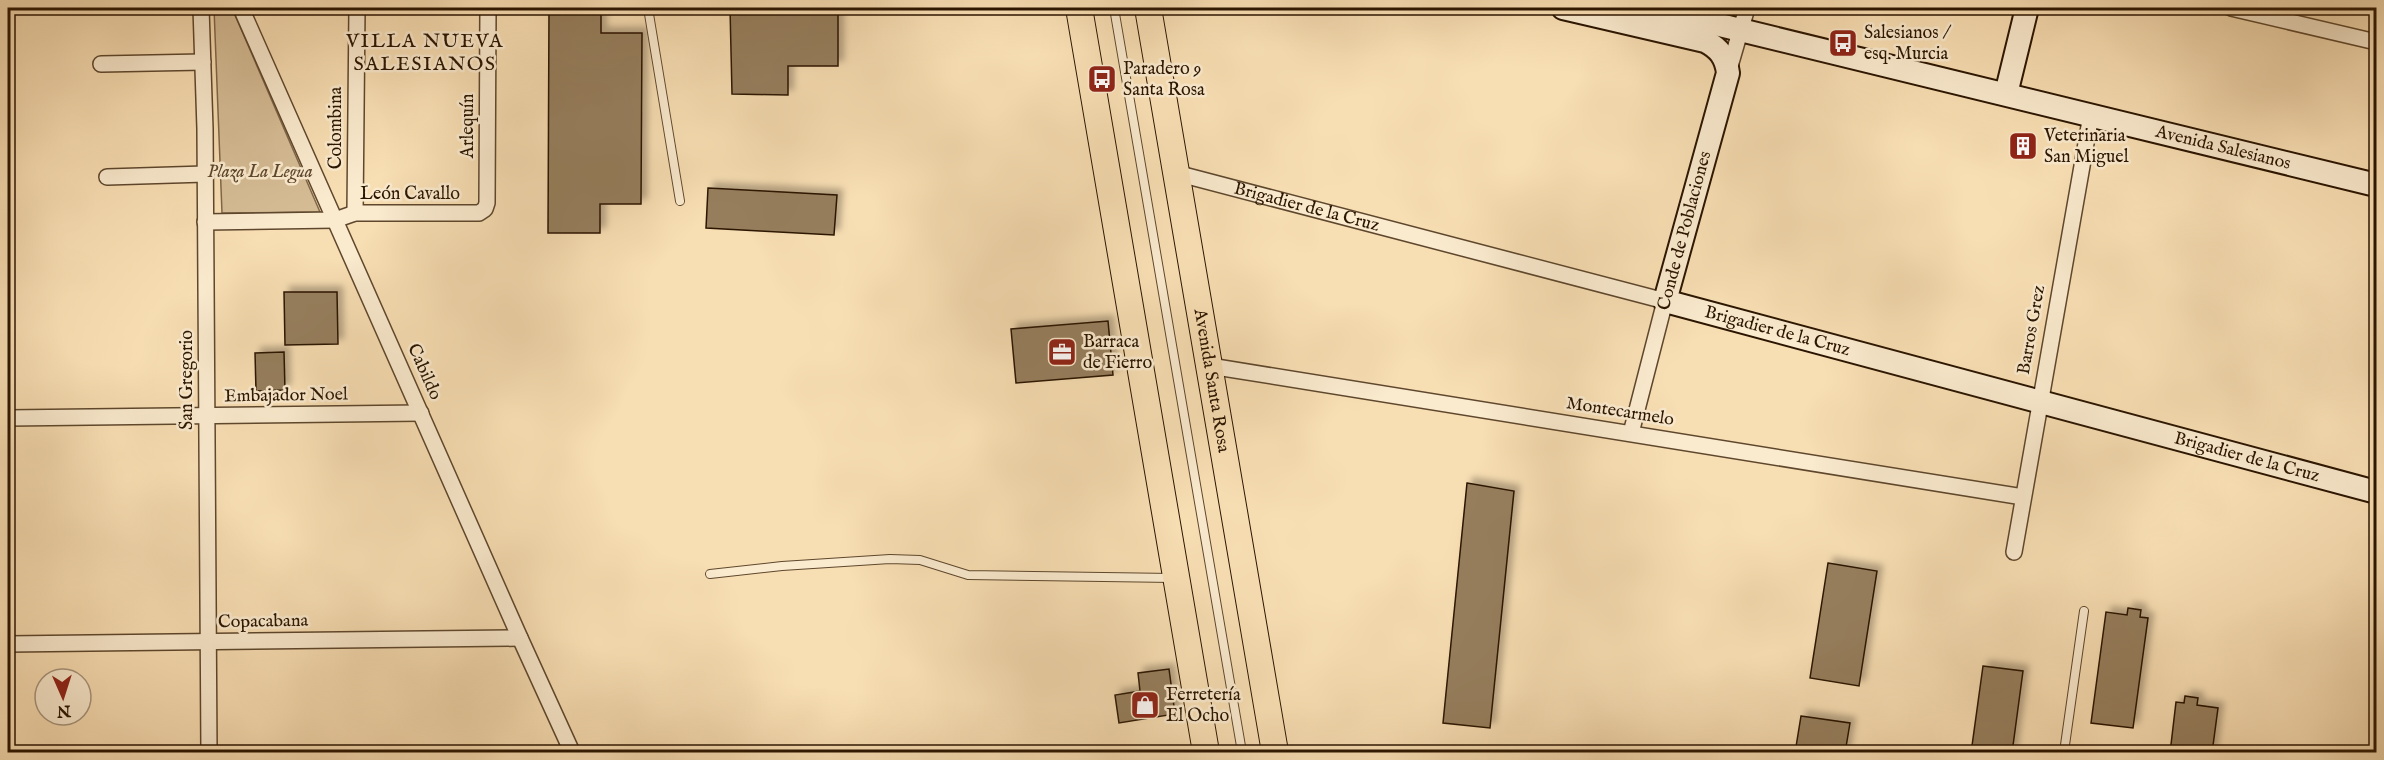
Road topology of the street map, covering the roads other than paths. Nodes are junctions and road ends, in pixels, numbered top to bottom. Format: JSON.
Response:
{"nodes":[{"id":1,"x":201,"y":8,"type":"edge"},
{"id":2,"x":241,"y":8,"type":"edge"},
{"id":3,"x":357,"y":8,"type":"edge"},
{"id":4,"x":488,"y":8,"type":"edge"},
{"id":5,"x":648,"y":8,"type":"edge"},
{"id":6,"x":1079,"y":8,"type":"edge"},
{"id":7,"x":1114,"y":8,"type":"edge"},
{"id":8,"x":1148,"y":8,"type":"edge"},
{"id":9,"x":1563,"y":8,"type":"edge"},
{"id":10,"x":1650,"y":8,"type":"edge"},
{"id":11,"x":2027,"y":8,"type":"edge"},
{"id":12,"x":2231,"y":8,"type":"edge"},
{"id":13,"x":1744,"y":18,"type":"edge"},
{"id":14,"x":2376,"y":42,"type":"edge"},
{"id":15,"x":203,"y":62,"type":"junction"},
{"id":16,"x":101,"y":64,"type":"dead end"},
{"id":17,"x":1728,"y":73,"type":"junction"},
{"id":18,"x":2006,"y":94,"type":"junction"},
{"id":19,"x":2091,"y":115,"type":"junction"},
{"id":20,"x":1176,"y":173,"type":"junction"},
{"id":21,"x":205,"y":174,"type":"junction"},
{"id":22,"x":108,"y":177,"type":"dead end"},
{"id":23,"x":2376,"y":185,"type":"edge"},
{"id":24,"x":680,"y":201,"type":"dead end"},
{"id":25,"x":485,"y":209,"type":"joint"},
{"id":26,"x":355,"y":213,"type":"junction"},
{"id":27,"x":335,"y":219,"type":"junction"},
{"id":28,"x":205,"y":222,"type":"junction"},
{"id":29,"x":1665,"y":301,"type":"junction"},
{"id":30,"x":1210,"y":366,"type":"junction"},
{"id":31,"x":2040,"y":401,"type":"junction"},
{"id":32,"x":421,"y":413,"type":"junction"},
{"id":33,"x":207,"y":416,"type":"junction"},
{"id":34,"x":8,"y":418,"type":"edge"},
{"id":35,"x":1630,"y":433,"type":"junction"},
{"id":36,"x":2376,"y":492,"type":"edge"},
{"id":37,"x":2023,"y":497,"type":"junction"},
{"id":38,"x":2014,"y":552,"type":"dead end"},
{"id":39,"x":710,"y":574,"type":"dead end"},
{"id":40,"x":1178,"y":579,"type":"junction"},
{"id":41,"x":2084,"y":611,"type":"dead end"},
{"id":42,"x":520,"y":638,"type":"junction"},
{"id":43,"x":208,"y":642,"type":"junction"},
{"id":44,"x":8,"y":644,"type":"edge"},
{"id":45,"x":209,"y":753,"type":"edge"},
{"id":46,"x":572,"y":753,"type":"edge"},
{"id":47,"x":1206,"y":753,"type":"edge"},
{"id":48,"x":1242,"y":753,"type":"edge"},
{"id":49,"x":1275,"y":753,"type":"edge"},
{"id":50,"x":2064,"y":753,"type":"edge"}],
"edges":[{"from":1,"to":15,"type":"street","name":"San Gregorio"},
{"from":2,"to":27,"type":"street","name":"Cabildo"},
{"from":3,"to":26,"type":"street","name":"Colombina"},
{"from":4,"to":25,"type":"street","name":"Arlequín"},
{"from":5,"to":24,"type":"lane"},
{"from":6,"to":40,"type":"main road"},
{"from":7,"to":48,"type":"lane"},
{"from":8,"to":20,"type":"main road","name":"Avenida Santa Rosa"},
{"from":9,"to":17,"type":"main road"},
{"from":10,"to":13,"type":"main road","name":"Avenida Salesianos"},
{"from":11,"to":18,"type":"main road"},
{"from":12,"to":14,"type":"street"},
{"from":13,"to":17,"type":"street","name":"Conde de Poblaciones"},
{"from":13,"to":18,"type":"main road","name":"Avenida Salesianos"},
{"from":15,"to":16,"type":"street"},
{"from":15,"to":21,"type":"street","name":"San Gregorio"},
{"from":17,"to":29,"type":"main road","name":"Conde de Poblaciones"},
{"from":18,"to":19,"type":"main road","name":"Avenida Salesianos"},
{"from":19,"to":23,"type":"main road","name":"Avenida Salesianos"},
{"from":19,"to":31,"type":"street","name":"Barros Grez"},
{"from":20,"to":29,"type":"street","name":"Brigadier de la Cruz"},
{"from":20,"to":30,"type":"main road","name":"Avenida Santa Rosa"},
{"from":21,"to":22,"type":"street"},
{"from":21,"to":28,"type":"street","name":"San Gregorio"},
{"from":25,"to":26,"type":"street","name":"León Cavallo"},
{"from":26,"to":27,"type":"street","name":"León Cavallo"},
{"from":27,"to":28,"type":"street","name":"León Cavallo"},
{"from":27,"to":32,"type":"street","name":"Cabildo"},
{"from":28,"to":33,"type":"street","name":"San Gregorio"},
{"from":29,"to":31,"type":"main road","name":"Brigadier de la Cruz"},
{"from":29,"to":35,"type":"street","name":"Conde de Poblaciones"},
{"from":30,"to":35,"type":"street","name":"Montecarmelo"},
{"from":30,"to":49,"type":"main road","name":"Avenida Santa Rosa"},
{"from":31,"to":36,"type":"main road","name":"Brigadier de la Cruz"},
{"from":31,"to":37,"type":"street","name":"Barros Grez"},
{"from":32,"to":33,"type":"street","name":"Embajador Noel"},
{"from":32,"to":42,"type":"street","name":"Cabildo"},
{"from":33,"to":34,"type":"street","name":"Embajador Noel"},
{"from":33,"to":43,"type":"street","name":"San Gregorio"},
{"from":35,"to":37,"type":"street","name":"Montecarmelo"},
{"from":37,"to":38,"type":"street","name":"Barros Grez"},
{"from":39,"to":40,"type":"lane"},
{"from":40,"to":47,"type":"main road"},
{"from":41,"to":50,"type":"lane"},
{"from":42,"to":43,"type":"street","name":"Copacabana"},
{"from":42,"to":46,"type":"street","name":"Cabildo"},
{"from":43,"to":44,"type":"street","name":"Copacabana"},
{"from":43,"to":45,"type":"street","name":"San Gregorio"}]}
